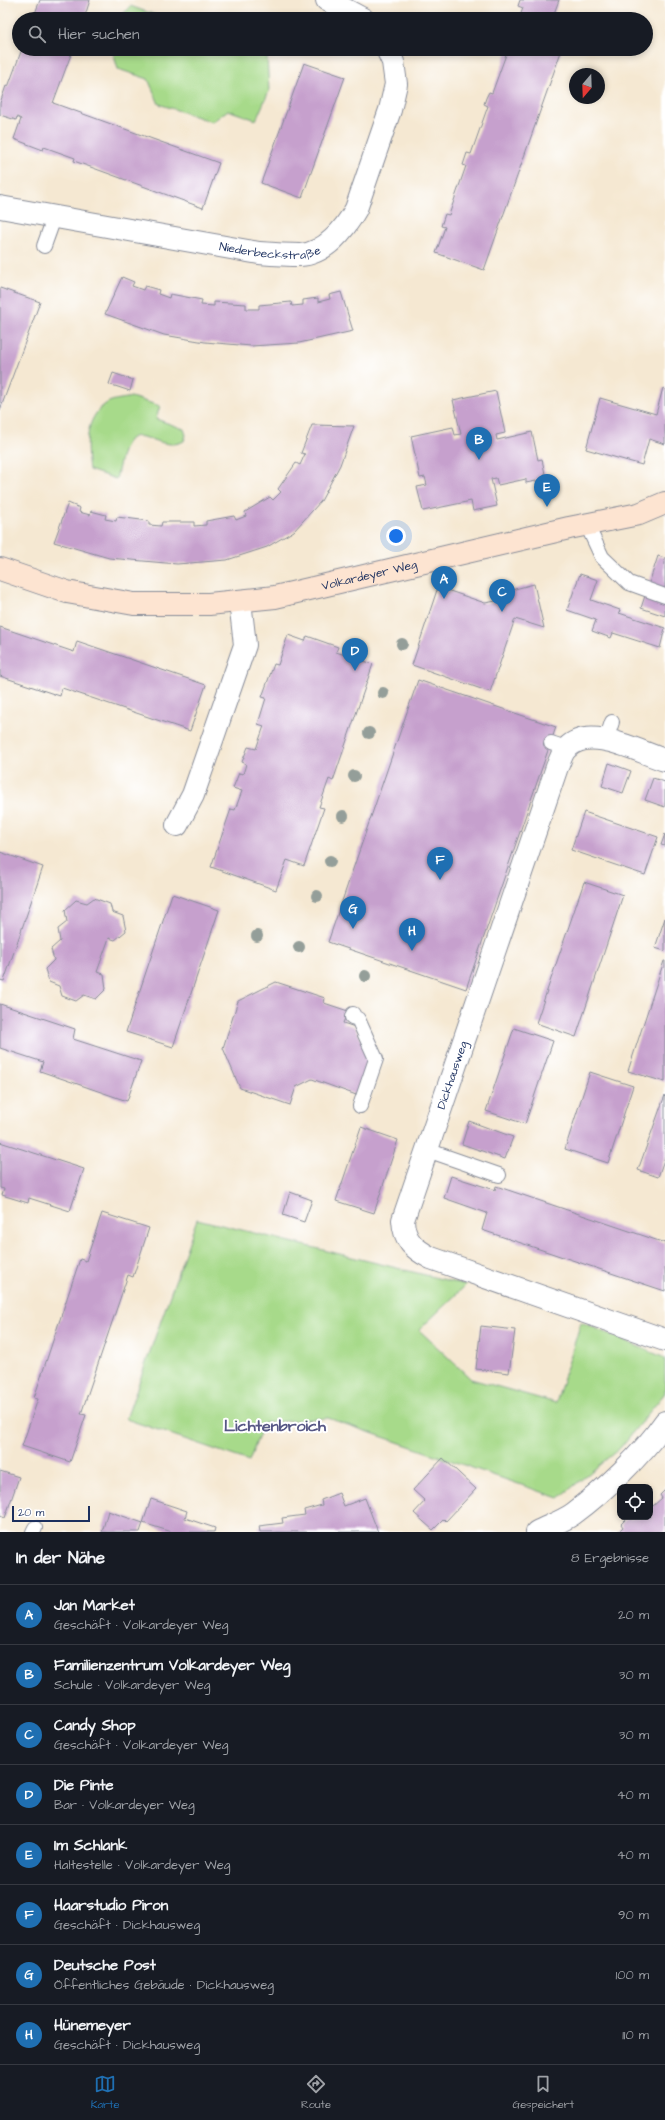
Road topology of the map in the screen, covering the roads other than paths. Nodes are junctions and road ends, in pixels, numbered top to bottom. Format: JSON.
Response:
{"nodes":[{"id":1,"x":327,"y":0,"type":"edge"},
{"id":2,"x":349,"y":12,"type":"edge"},
{"id":3,"x":390,"y":56,"type":"edge"},
{"id":4,"x":0,"y":207,"type":"edge"},
{"id":5,"x":54,"y":218,"type":"junction"},
{"id":6,"x":44,"y":246,"type":"dead end"},
{"id":7,"x":665,"y":503,"type":"edge"},
{"id":8,"x":639,"y":514,"type":"junction"},
{"id":9,"x":665,"y":516,"type":"edge"},
{"id":10,"x":587,"y":525,"type":"junction"},
{"id":11,"x":0,"y":569,"type":"edge"},
{"id":12,"x":665,"y":596,"type":"edge"},
{"id":13,"x":240,"y":601,"type":"junction"},
{"id":14,"x":665,"y":760,"type":"edge"},
{"id":15,"x":178,"y":825,"type":"dead end"},
{"id":16,"x":353,"y":1014,"type":"dead end"},
{"id":17,"x":360,"y":1106,"type":"dead end"},
{"id":18,"x":427,"y":1150,"type":"junction"},
{"id":19,"x":499,"y":1175,"type":"dead end"},
{"id":20,"x":665,"y":1340,"type":"edge"},
{"id":21,"x":665,"y":1422,"type":"edge"},
{"id":22,"x":537,"y":1532,"type":"edge"}],
"edges":[{"from":1,"to":2,"type":"street"},
{"from":3,"to":5,"type":"street","name":"Niederbeckstraße"},
{"from":4,"to":5,"type":"street","name":"Niederbeckstraße"},
{"from":5,"to":6,"type":"lane"},
{"from":7,"to":8,"type":"street","name":"Volkardeyer Weg"},
{"from":8,"to":9,"type":"street","name":"Volkardeyer Weg"},
{"from":8,"to":10,"type":"street","name":"Volkardeyer Weg"},
{"from":10,"to":12,"type":"lane"},
{"from":10,"to":13,"type":"street","name":"Volkardeyer Weg"},
{"from":11,"to":13,"type":"street","name":"Volkardeyer Weg"},
{"from":13,"to":15,"type":"street"},
{"from":14,"to":18,"type":"street","name":"Dickhausweg"},
{"from":16,"to":17,"type":"lane"},
{"from":18,"to":19,"type":"lane"},
{"from":18,"to":20,"type":"street","name":"Dickhausweg"},
{"from":21,"to":22,"type":"street"}]}
